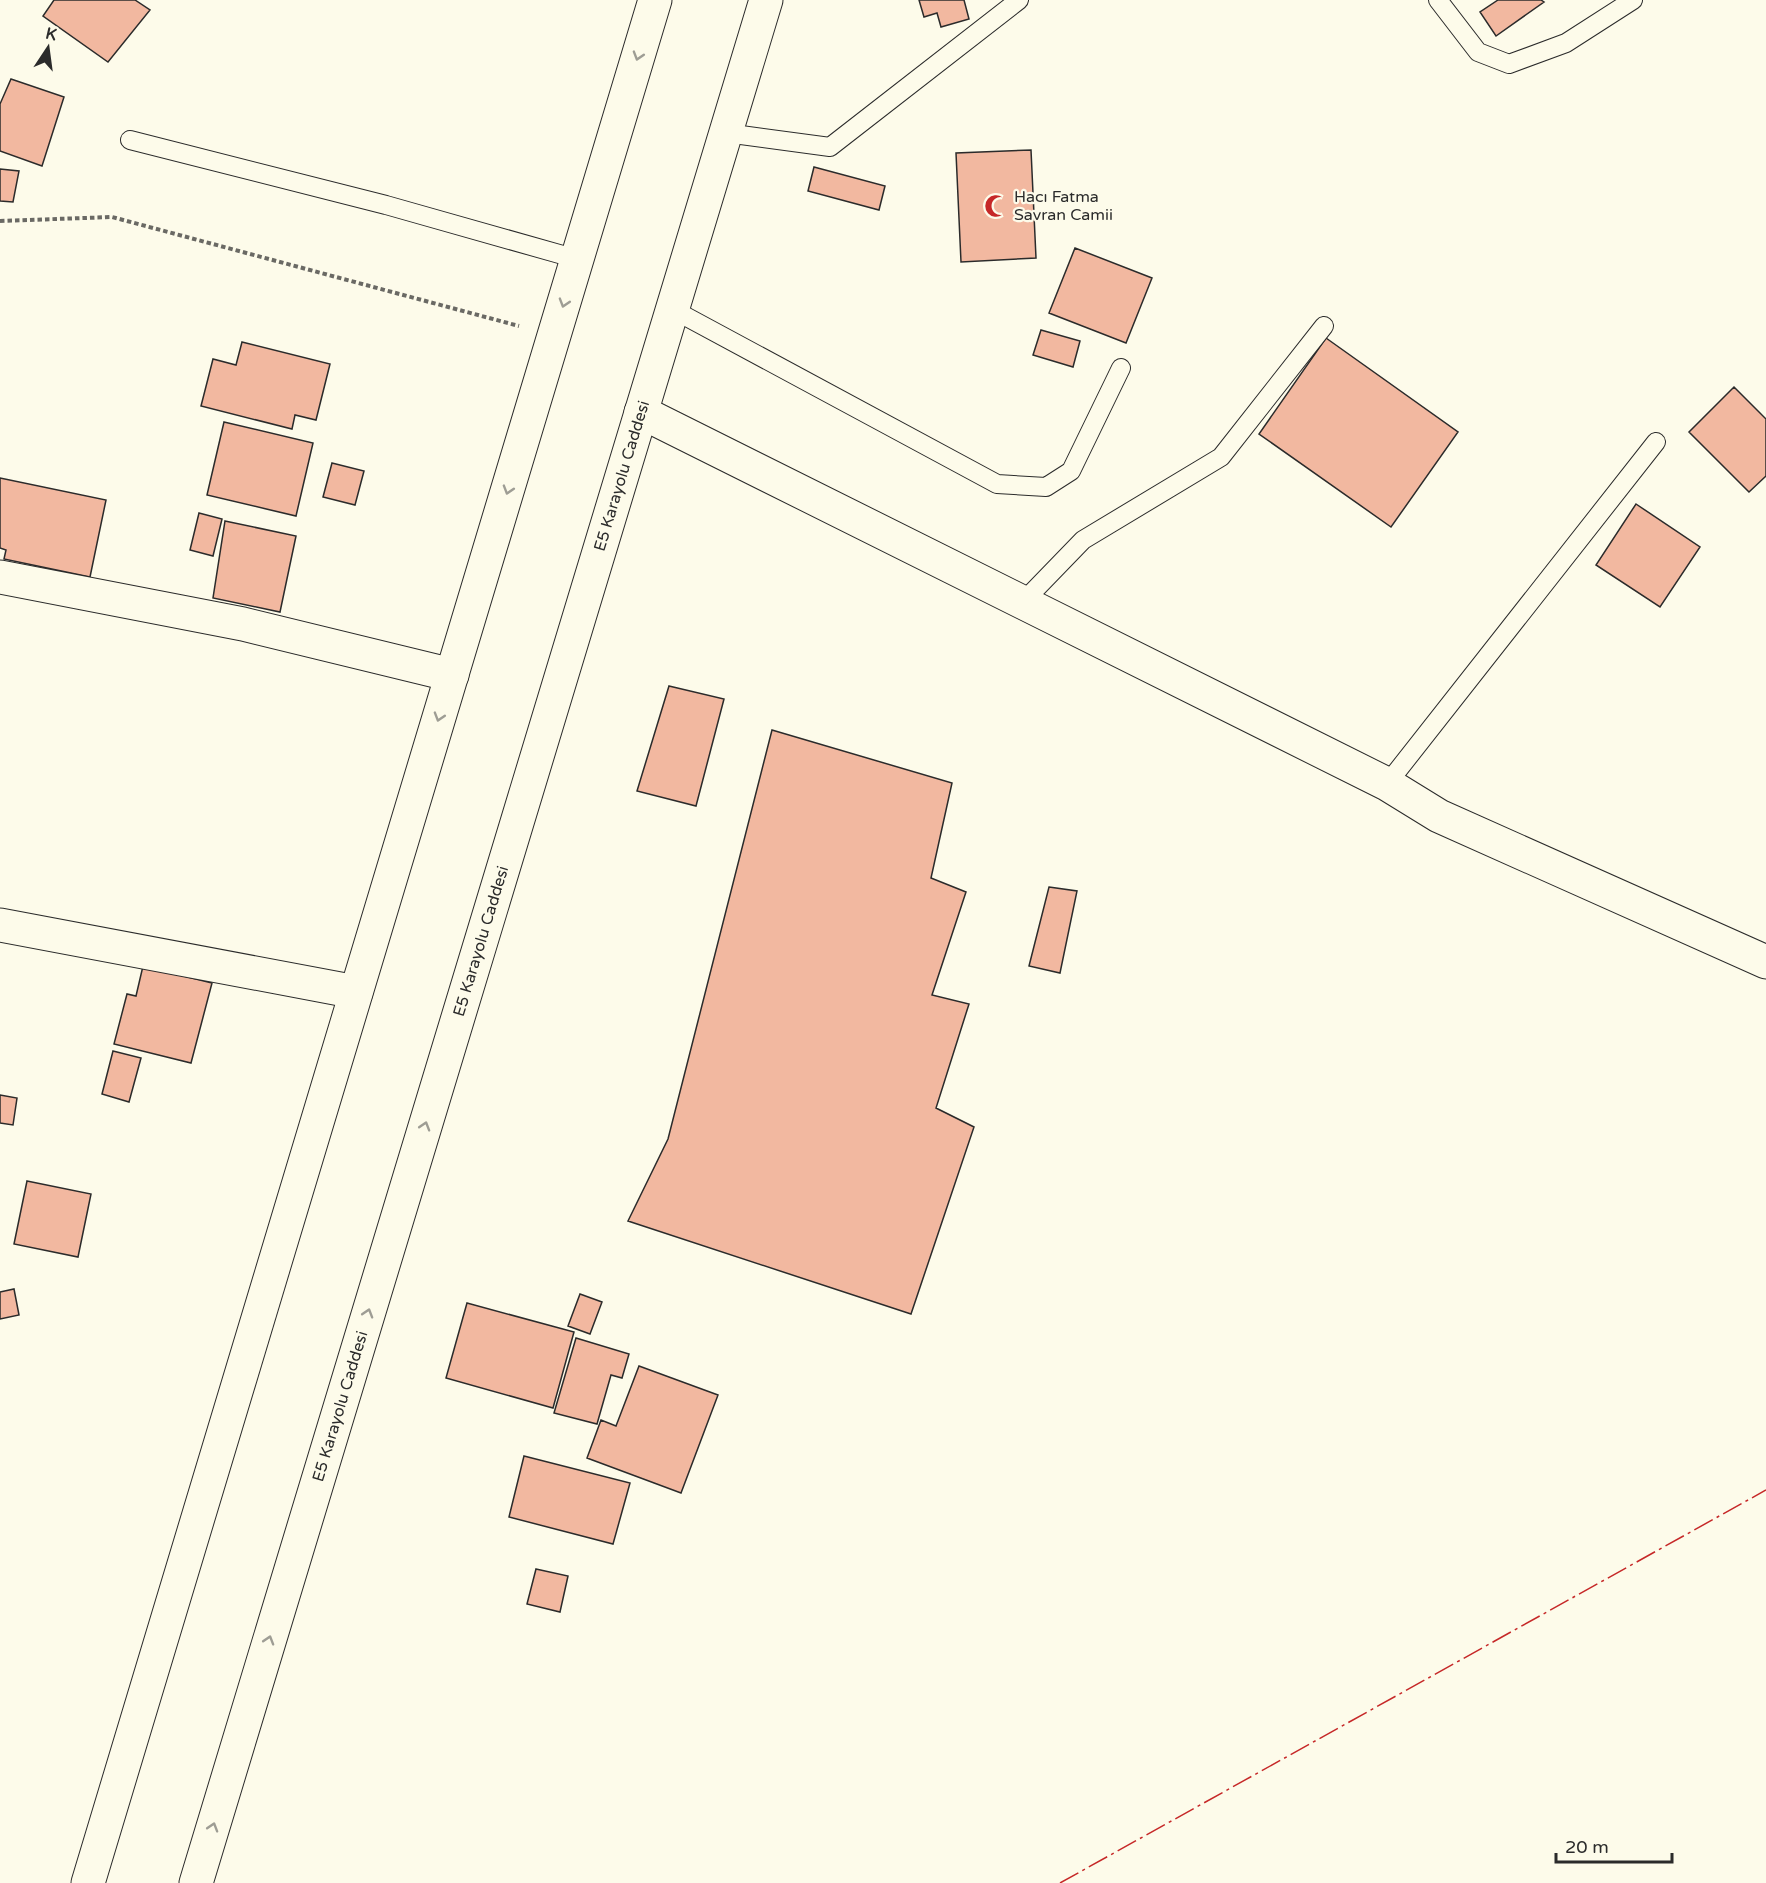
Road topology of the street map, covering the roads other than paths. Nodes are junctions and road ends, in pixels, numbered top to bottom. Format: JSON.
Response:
{"nodes":[{"id":1,"x":655,"y":0,"type":"edge"},
{"id":2,"x":766,"y":0,"type":"edge"},
{"id":3,"x":1019,"y":0,"type":"edge"},
{"id":4,"x":1438,"y":0,"type":"edge"},
{"id":5,"x":1633,"y":0,"type":"edge"},
{"id":6,"x":726,"y":133,"type":"junction"},
{"id":7,"x":130,"y":140,"type":"dead end"},
{"id":8,"x":577,"y":259,"type":"junction"},
{"id":9,"x":672,"y":309,"type":"junction"},
{"id":10,"x":1324,"y":326,"type":"dead end"},
{"id":11,"x":1120,"y":368,"type":"dead end"},
{"id":12,"x":641,"y":412,"type":"junction"},
{"id":13,"x":1656,"y":442,"type":"dead end"},
{"id":14,"x":0,"y":577,"type":"edge"},
{"id":15,"x":1022,"y":603,"type":"junction"},
{"id":16,"x":452,"y":675,"type":"junction"},
{"id":17,"x":1387,"y":784,"type":"junction"},
{"id":18,"x":0,"y":925,"type":"edge"},
{"id":19,"x":1766,"y":962,"type":"edge"},
{"id":20,"x":356,"y":992,"type":"junction"},
{"id":21,"x":88,"y":1883,"type":"edge"},
{"id":22,"x":196,"y":1883,"type":"edge"}],
"edges":[{"from":1,"to":8,"type":"main road","one_way":true},
{"from":2,"to":6,"type":"main road","name":"E5 Karayolu Caddesi"},
{"from":3,"to":6,"type":"lane"},
{"from":4,"to":5,"type":"lane"},
{"from":6,"to":9,"type":"main road","name":"E5 Karayolu Caddesi"},
{"from":7,"to":8,"type":"lane"},
{"from":8,"to":16,"type":"main road","one_way":true},
{"from":9,"to":11,"type":"lane"},
{"from":9,"to":12,"type":"main road","name":"E5 Karayolu Caddesi"},
{"from":10,"to":15,"type":"lane"},
{"from":12,"to":15,"type":"main road"},
{"from":22,"to":12,"type":"main road","name":"E5 Karayolu Caddesi","one_way":true},
{"from":13,"to":17,"type":"lane"},
{"from":14,"to":16,"type":"main road"},
{"from":15,"to":17,"type":"main road"},
{"from":16,"to":20,"type":"main road","one_way":true},
{"from":17,"to":19,"type":"main road"},
{"from":18,"to":20,"type":"main road"},
{"from":20,"to":21,"type":"main road"}]}
